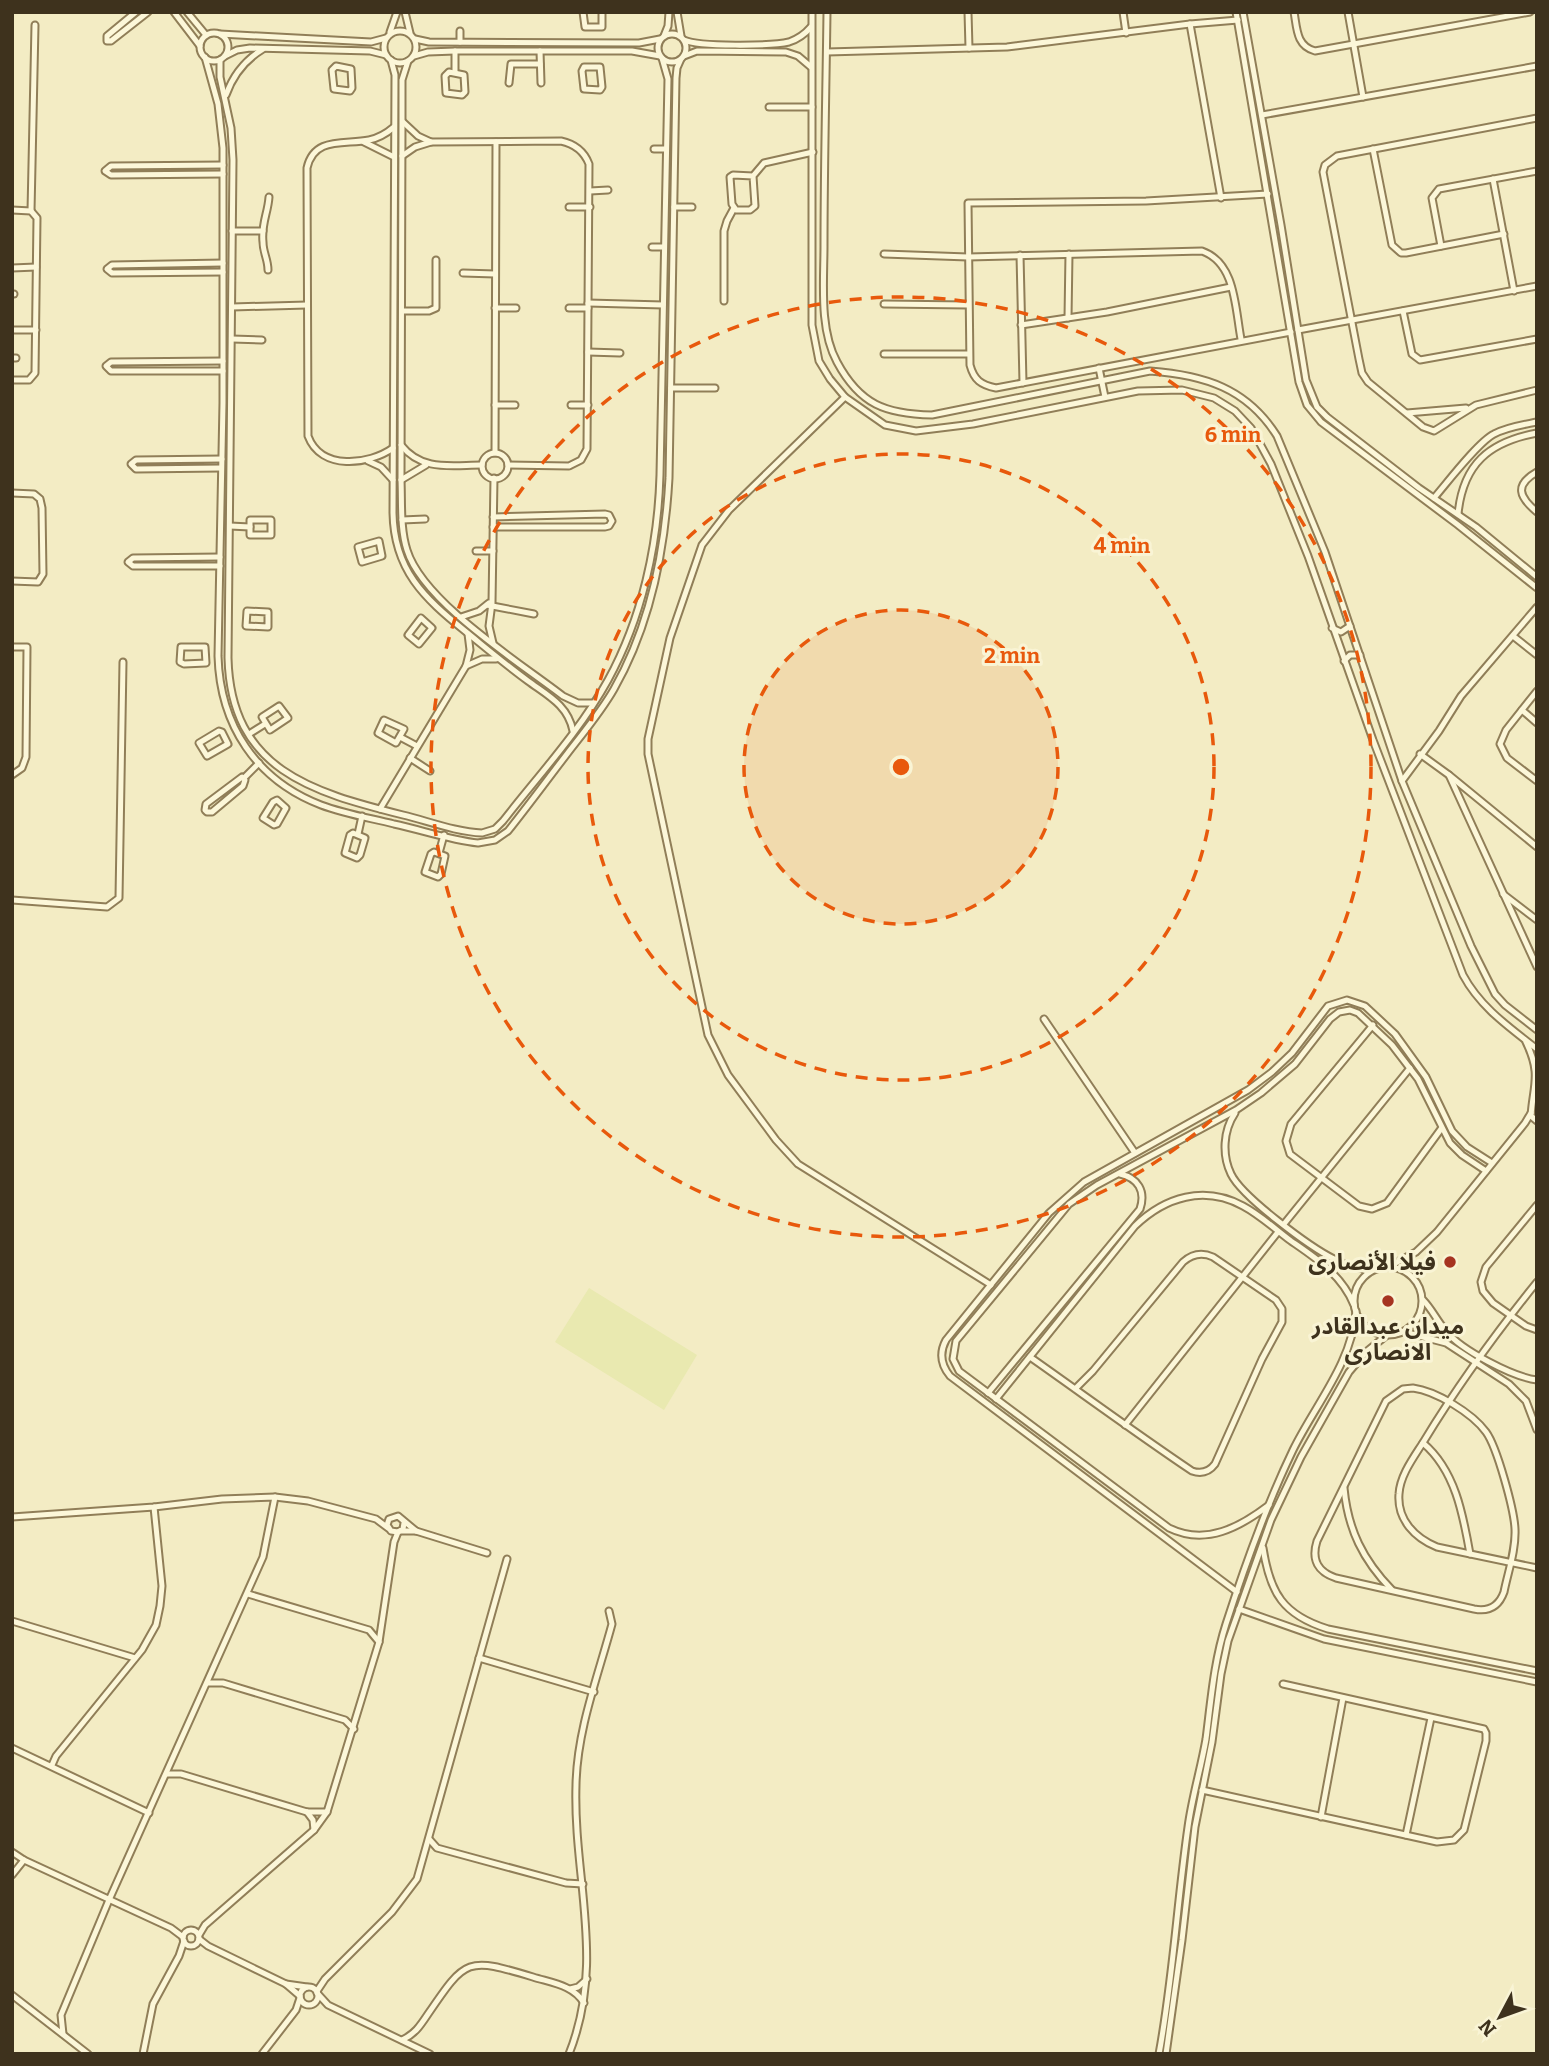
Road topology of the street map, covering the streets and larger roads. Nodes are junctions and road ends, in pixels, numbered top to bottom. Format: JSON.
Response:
{"nodes":[{"id":1,"x":136,"y":12,"type":"edge"},
{"id":2,"x":148,"y":12,"type":"edge"},
{"id":3,"x":174,"y":12,"type":"edge"},
{"id":4,"x":187,"y":12,"type":"edge"},
{"id":5,"x":397,"y":12,"type":"edge"},
{"id":6,"x":583,"y":12,"type":"edge"},
{"id":7,"x":603,"y":12,"type":"edge"},
{"id":8,"x":812,"y":12,"type":"edge"},
{"id":9,"x":828,"y":12,"type":"edge"},
{"id":10,"x":968,"y":12,"type":"edge"},
{"id":11,"x":1123,"y":12,"type":"edge"},
{"id":12,"x":1236,"y":12,"type":"edge"},
{"id":13,"x":1243,"y":12,"type":"edge"},
{"id":14,"x":1294,"y":12,"type":"edge"},
{"id":15,"x":1348,"y":12,"type":"edge"},
{"id":16,"x":1530,"y":12,"type":"edge"},
{"id":17,"x":405,"y":13,"type":"edge"},
{"id":18,"x":669,"y":14,"type":"edge"},
{"id":19,"x":677,"y":14,"type":"edge"},
{"id":20,"x":1238,"y":20,"type":"junction"},
{"id":21,"x":1190,"y":23,"type":"junction"},
{"id":22,"x":35,"y":24,"type":"dead end"},
{"id":23,"x":811,"y":27,"type":"junction"},
{"id":24,"x":593,"y":29,"type":"junction"},
{"id":25,"x":460,"y":31,"type":"dead end"},
{"id":26,"x":410,"y":33,"type":"junction"},
{"id":27,"x":1126,"y":33,"type":"junction"},
{"id":28,"x":220,"y":34,"type":"junction"},
{"id":29,"x":206,"y":35,"type":"junction"},
{"id":30,"x":387,"y":36,"type":"junction"},
{"id":31,"x":662,"y":38,"type":"junction"},
{"id":32,"x":682,"y":38,"type":"junction"},
{"id":33,"x":415,"y":39,"type":"junction"},
{"id":34,"x":460,"y":42,"type":"junction"},
{"id":35,"x":592,"y":43,"type":"junction"},
{"id":36,"x":1354,"y":44,"type":"junction"},
{"id":37,"x":200,"y":46,"type":"junction"},
{"id":38,"x":265,"y":48,"type":"junction"},
{"id":39,"x":970,"y":48,"type":"junction"},
{"id":40,"x":342,"y":50,"type":"junction"},
{"id":41,"x":455,"y":51,"type":"junction"},
{"id":42,"x":540,"y":51,"type":"junction"},
{"id":43,"x":590,"y":52,"type":"junction"},
{"id":44,"x":827,"y":52,"type":"junction"},
{"id":45,"x":205,"y":57,"type":"junction"},
{"id":46,"x":661,"y":57,"type":"junction"},
{"id":47,"x":683,"y":57,"type":"junction"},
{"id":48,"x":222,"y":58,"type":"junction"},
{"id":49,"x":389,"y":58,"type":"junction"},
{"id":50,"x":411,"y":59,"type":"junction"},
{"id":51,"x":540,"y":64,"type":"junction"},
{"id":52,"x":1537,"y":66,"type":"edge"},
{"id":53,"x":342,"y":67,"type":"junction"},
{"id":54,"x":591,"y":67,"type":"junction"},
{"id":55,"x":812,"y":68,"type":"junction"},
{"id":56,"x":456,"y":72,"type":"junction"},
{"id":57,"x":395,"y":82,"type":"junction"},
{"id":58,"x":402,"y":82,"type":"junction"},
{"id":59,"x":509,"y":83,"type":"dead end"},
{"id":60,"x":541,"y":83,"type":"dead end"},
{"id":61,"x":1363,"y":97,"type":"junction"},
{"id":62,"x":225,"y":98,"type":"junction"},
{"id":63,"x":769,"y":107,"type":"dead end"},
{"id":64,"x":812,"y":107,"type":"junction"},
{"id":65,"x":1262,"y":116,"type":"junction"},
{"id":66,"x":1537,"y":118,"type":"edge"},
{"id":67,"x":402,"y":121,"type":"junction"},
{"id":68,"x":394,"y":127,"type":"junction"},
{"id":69,"x":361,"y":141,"type":"junction"},
{"id":70,"x":431,"y":142,"type":"junction"},
{"id":71,"x":496,"y":142,"type":"junction"},
{"id":72,"x":654,"y":149,"type":"dead end"},
{"id":73,"x":666,"y":149,"type":"junction"},
{"id":74,"x":1373,"y":149,"type":"junction"},
{"id":75,"x":813,"y":152,"type":"junction"},
{"id":76,"x":1269,"y":154,"type":"junction"},
{"id":77,"x":402,"y":156,"type":"junction"},
{"id":78,"x":1261,"y":156,"type":"junction"},
{"id":79,"x":394,"y":157,"type":"junction"},
{"id":80,"x":135,"y":165,"type":"junction"},
{"id":81,"x":223,"y":165,"type":"junction"},
{"id":82,"x":1537,"y":171,"type":"edge"},
{"id":83,"x":135,"y":174,"type":"junction"},
{"id":84,"x":223,"y":174,"type":"junction"},
{"id":85,"x":753,"y":176,"type":"junction"},
{"id":86,"x":1493,"y":179,"type":"junction"},
{"id":87,"x":223,"y":183,"type":"junction"},
{"id":88,"x":233,"y":183,"type":"junction"},
{"id":89,"x":608,"y":190,"type":"dead end"},
{"id":90,"x":590,"y":191,"type":"junction"},
{"id":91,"x":1268,"y":194,"type":"junction"},
{"id":92,"x":269,"y":197,"type":"dead end"},
{"id":93,"x":1221,"y":198,"type":"junction"},
{"id":94,"x":569,"y":207,"type":"dead end"},
{"id":95,"x":590,"y":207,"type":"junction"},
{"id":96,"x":692,"y":207,"type":"dead end"},
{"id":97,"x":674,"y":208,"type":"junction"},
{"id":98,"x":734,"y":208,"type":"junction"},
{"id":99,"x":12,"y":210,"type":"edge"},
{"id":100,"x":31,"y":211,"type":"junction"},
{"id":101,"x":232,"y":231,"type":"junction"},
{"id":102,"x":262,"y":232,"type":"junction"},
{"id":103,"x":1504,"y":234,"type":"junction"},
{"id":104,"x":1441,"y":246,"type":"junction"},
{"id":105,"x":652,"y":247,"type":"dead end"},
{"id":106,"x":664,"y":247,"type":"junction"},
{"id":107,"x":884,"y":254,"type":"dead end"},
{"id":108,"x":1069,"y":254,"type":"junction"},
{"id":109,"x":1020,"y":255,"type":"junction"},
{"id":110,"x":968,"y":257,"type":"junction"},
{"id":111,"x":436,"y":260,"type":"dead end"},
{"id":112,"x":223,"y":263,"type":"junction"},
{"id":113,"x":138,"y":264,"type":"junction"},
{"id":114,"x":36,"y":267,"type":"junction"},
{"id":115,"x":12,"y":268,"type":"edge"},
{"id":116,"x":268,"y":271,"type":"dead end"},
{"id":117,"x":223,"y":272,"type":"junction"},
{"id":118,"x":138,"y":273,"type":"junction"},
{"id":119,"x":463,"y":273,"type":"dead end"},
{"id":120,"x":495,"y":274,"type":"junction"},
{"id":121,"x":1537,"y":286,"type":"edge"},
{"id":122,"x":1231,"y":287,"type":"junction"},
{"id":123,"x":1514,"y":290,"type":"junction"},
{"id":124,"x":724,"y":301,"type":"dead end"},
{"id":125,"x":884,"y":304,"type":"dead end"},
{"id":126,"x":307,"y":305,"type":"junction"},
{"id":127,"x":663,"y":305,"type":"junction"},
{"id":128,"x":968,"y":305,"type":"junction"},
{"id":129,"x":588,"y":306,"type":"junction"},
{"id":130,"x":232,"y":307,"type":"junction"},
{"id":131,"x":495,"y":308,"type":"junction"},
{"id":132,"x":516,"y":308,"type":"dead end"},
{"id":133,"x":569,"y":308,"type":"dead end"},
{"id":134,"x":401,"y":311,"type":"junction"},
{"id":135,"x":1403,"y":311,"type":"junction"},
{"id":136,"x":1068,"y":318,"type":"junction"},
{"id":137,"x":1352,"y":321,"type":"junction"},
{"id":138,"x":1021,"y":325,"type":"junction"},
{"id":139,"x":12,"y":330,"type":"edge"},
{"id":140,"x":36,"y":330,"type":"junction"},
{"id":141,"x":1294,"y":331,"type":"junction"},
{"id":142,"x":232,"y":339,"type":"junction"},
{"id":143,"x":1537,"y":339,"type":"edge"},
{"id":144,"x":262,"y":340,"type":"dead end"},
{"id":145,"x":1241,"y":340,"type":"junction"},
{"id":146,"x":588,"y":352,"type":"junction"},
{"id":147,"x":620,"y":354,"type":"dead end"},
{"id":148,"x":884,"y":354,"type":"dead end"},
{"id":149,"x":968,"y":354,"type":"junction"},
{"id":150,"x":140,"y":362,"type":"junction"},
{"id":151,"x":223,"y":362,"type":"junction"},
{"id":152,"x":1099,"y":368,"type":"junction"},
{"id":153,"x":140,"y":371,"type":"junction"},
{"id":154,"x":223,"y":371,"type":"junction"},
{"id":155,"x":12,"y":380,"type":"edge"},
{"id":156,"x":1101,"y":381,"type":"junction"},
{"id":157,"x":1023,"y":383,"type":"junction"},
{"id":158,"x":671,"y":388,"type":"junction"},
{"id":159,"x":715,"y":388,"type":"dead end"},
{"id":160,"x":1537,"y":390,"type":"edge"},
{"id":161,"x":845,"y":397,"type":"junction"},
{"id":162,"x":1105,"y":397,"type":"junction"},
{"id":163,"x":223,"y":403,"type":"junction"},
{"id":164,"x":232,"y":403,"type":"junction"},
{"id":165,"x":495,"y":405,"type":"junction"},
{"id":166,"x":515,"y":405,"type":"dead end"},
{"id":167,"x":571,"y":405,"type":"dead end"},
{"id":168,"x":588,"y":405,"type":"junction"},
{"id":169,"x":661,"y":408,"type":"junction"},
{"id":170,"x":670,"y":408,"type":"junction"},
{"id":171,"x":1470,"y":408,"type":"junction"},
{"id":172,"x":1406,"y":414,"type":"junction"},
{"id":173,"x":394,"y":422,"type":"junction"},
{"id":174,"x":401,"y":422,"type":"junction"},
{"id":175,"x":1537,"y":422,"type":"edge"},
{"id":176,"x":1537,"y":433,"type":"edge"},
{"id":177,"x":401,"y":445,"type":"junction"},
{"id":178,"x":393,"y":448,"type":"junction"},
{"id":179,"x":495,"y":453,"type":"junction"},
{"id":180,"x":222,"y":459,"type":"junction"},
{"id":181,"x":166,"y":460,"type":"junction"},
{"id":182,"x":365,"y":460,"type":"junction"},
{"id":183,"x":426,"y":465,"type":"junction"},
{"id":184,"x":482,"y":465,"type":"junction"},
{"id":185,"x":508,"y":465,"type":"junction"},
{"id":186,"x":166,"y":468,"type":"junction"},
{"id":187,"x":222,"y":468,"type":"junction"},
{"id":188,"x":1460,"y":470,"type":"junction"},
{"id":189,"x":1537,"y":472,"type":"edge"},
{"id":190,"x":1468,"y":476,"type":"junction"},
{"id":191,"x":494,"y":478,"type":"junction"},
{"id":192,"x":393,"y":480,"type":"junction"},
{"id":193,"x":401,"y":480,"type":"junction"},
{"id":194,"x":12,"y":493,"type":"edge"},
{"id":195,"x":1432,"y":500,"type":"junction"},
{"id":196,"x":1537,"y":512,"type":"edge"},
{"id":197,"x":1458,"y":514,"type":"junction"},
{"id":198,"x":493,"y":517,"type":"junction"},
{"id":199,"x":425,"y":519,"type":"dead end"},
{"id":200,"x":402,"y":520,"type":"junction"},
{"id":201,"x":1458,"y":524,"type":"junction"},
{"id":202,"x":230,"y":526,"type":"junction"},
{"id":203,"x":250,"y":527,"type":"junction"},
{"id":204,"x":493,"y":527,"type":"junction"},
{"id":205,"x":397,"y":546,"type":"junction"},
{"id":206,"x":381,"y":550,"type":"junction"},
{"id":207,"x":475,"y":551,"type":"dead end"},
{"id":208,"x":493,"y":551,"type":"junction"},
{"id":209,"x":220,"y":557,"type":"junction"},
{"id":210,"x":167,"y":558,"type":"junction"},
{"id":211,"x":167,"y":566,"type":"junction"},
{"id":212,"x":220,"y":566,"type":"junction"},
{"id":213,"x":1537,"y":577,"type":"edge"},
{"id":214,"x":12,"y":581,"type":"edge"},
{"id":215,"x":1537,"y":589,"type":"edge"},
{"id":216,"x":490,"y":606,"type":"junction"},
{"id":217,"x":1537,"y":607,"type":"edge"},
{"id":218,"x":437,"y":608,"type":"junction"},
{"id":219,"x":534,"y":614,"type":"dead end"},
{"id":220,"x":461,"y":617,"type":"junction"},
{"id":221,"x":228,"y":618,"type":"junction"},
{"id":222,"x":246,"y":618,"type":"junction"},
{"id":223,"x":426,"y":622,"type":"junction"},
{"id":224,"x":1350,"y":626,"type":"junction"},
{"id":225,"x":1332,"y":628,"type":"junction"},
{"id":226,"x":468,"y":634,"type":"junction"},
{"id":227,"x":1513,"y":636,"type":"junction"},
{"id":228,"x":493,"y":643,"type":"junction"},
{"id":229,"x":12,"y":647,"type":"edge"},
{"id":230,"x":1360,"y":655,"type":"junction"},
{"id":231,"x":1537,"y":655,"type":"edge"},
{"id":232,"x":207,"y":656,"type":"junction"},
{"id":233,"x":218,"y":656,"type":"junction"},
{"id":234,"x":499,"y":660,"type":"junction"},
{"id":235,"x":1344,"y":661,"type":"junction"},
{"id":236,"x":123,"y":662,"type":"dead end"},
{"id":237,"x":466,"y":666,"type":"junction"},
{"id":238,"x":1537,"y":691,"type":"edge"},
{"id":239,"x":563,"y":696,"type":"junction"},
{"id":240,"x":558,"y":703,"type":"junction"},
{"id":241,"x":593,"y":703,"type":"junction"},
{"id":242,"x":1522,"y":710,"type":"junction"},
{"id":243,"x":1537,"y":723,"type":"edge"},
{"id":244,"x":265,"y":724,"type":"junction"},
{"id":245,"x":573,"y":730,"type":"junction"},
{"id":246,"x":236,"y":732,"type":"junction"},
{"id":247,"x":249,"y":734,"type":"junction"},
{"id":248,"x":225,"y":737,"type":"junction"},
{"id":249,"x":400,"y":737,"type":"junction"},
{"id":250,"x":417,"y":746,"type":"junction"},
{"id":251,"x":1420,"y":754,"type":"junction"},
{"id":252,"x":410,"y":758,"type":"junction"},
{"id":253,"x":272,"y":761,"type":"junction"},
{"id":254,"x":259,"y":763,"type":"junction"},
{"id":255,"x":265,"y":769,"type":"junction"},
{"id":256,"x":429,"y":771,"type":"dead end"},
{"id":257,"x":12,"y":775,"type":"edge"},
{"id":258,"x":1450,"y":775,"type":"junction"},
{"id":259,"x":244,"y":778,"type":"junction"},
{"id":260,"x":1402,"y":780,"type":"junction"},
{"id":261,"x":1537,"y":781,"type":"edge"},
{"id":262,"x":289,"y":789,"type":"junction"},
{"id":263,"x":281,"y":803,"type":"junction"},
{"id":264,"x":380,"y":809,"type":"junction"},
{"id":265,"x":362,"y":816,"type":"junction"},
{"id":266,"x":358,"y":834,"type":"junction"},
{"id":267,"x":444,"y":835,"type":"junction"},
{"id":268,"x":1537,"y":847,"type":"edge"},
{"id":269,"x":439,"y":853,"type":"junction"},
{"id":270,"x":1502,"y":893,"type":"junction"},
{"id":271,"x":12,"y":900,"type":"edge"},
{"id":272,"x":1454,"y":907,"type":"junction"},
{"id":273,"x":1441,"y":911,"type":"junction"},
{"id":274,"x":1537,"y":920,"type":"edge"},
{"id":275,"x":1537,"y":967,"type":"edge"},
{"id":276,"x":1044,"y":1019,"type":"dead end"},
{"id":277,"x":1373,"y":1025,"type":"junction"},
{"id":278,"x":1537,"y":1030,"type":"edge"},
{"id":279,"x":1524,"y":1039,"type":"junction"},
{"id":280,"x":1537,"y":1049,"type":"edge"},
{"id":281,"x":1410,"y":1068,"type":"junction"},
{"id":282,"x":1236,"y":1110,"type":"junction"},
{"id":283,"x":1531,"y":1113,"type":"junction"},
{"id":284,"x":1537,"y":1121,"type":"edge"},
{"id":285,"x":1441,"y":1129,"type":"junction"},
{"id":286,"x":1135,"y":1153,"type":"junction"},
{"id":287,"x":1492,"y":1163,"type":"junction"},
{"id":288,"x":1486,"y":1171,"type":"junction"},
{"id":289,"x":1120,"y":1174,"type":"junction"},
{"id":290,"x":1321,"y":1178,"type":"junction"},
{"id":291,"x":1537,"y":1205,"type":"edge"},
{"id":292,"x":1284,"y":1224,"type":"junction"},
{"id":293,"x":1279,"y":1231,"type":"junction"},
{"id":294,"x":1390,"y":1267,"type":"junction"},
{"id":295,"x":1375,"y":1269,"type":"junction"},
{"id":296,"x":1243,"y":1278,"type":"junction"},
{"id":297,"x":1537,"y":1282,"type":"edge"},
{"id":298,"x":991,"y":1285,"type":"junction"},
{"id":299,"x":1423,"y":1300,"type":"junction"},
{"id":300,"x":1355,"y":1308,"type":"junction"},
{"id":301,"x":1510,"y":1315,"type":"junction"},
{"id":302,"x":1537,"y":1330,"type":"edge"},
{"id":303,"x":1404,"y":1332,"type":"junction"},
{"id":304,"x":1387,"y":1335,"type":"junction"},
{"id":305,"x":1479,"y":1355,"type":"junction"},
{"id":306,"x":1030,"y":1357,"type":"junction"},
{"id":307,"x":1475,"y":1362,"type":"junction"},
{"id":308,"x":1537,"y":1380,"type":"edge"},
{"id":309,"x":1075,"y":1390,"type":"junction"},
{"id":310,"x":988,"y":1392,"type":"junction"},
{"id":311,"x":996,"y":1399,"type":"junction"},
{"id":312,"x":1448,"y":1401,"type":"junction"},
{"id":313,"x":1125,"y":1425,"type":"junction"},
{"id":314,"x":1537,"y":1430,"type":"edge"},
{"id":315,"x":1423,"y":1443,"type":"junction"},
{"id":316,"x":1344,"y":1487,"type":"junction"},
{"id":317,"x":275,"y":1497,"type":"junction"},
{"id":318,"x":1269,"y":1505,"type":"junction"},
{"id":319,"x":154,"y":1507,"type":"junction"},
{"id":320,"x":12,"y":1517,"type":"edge"},
{"id":321,"x":392,"y":1517,"type":"junction"},
{"id":322,"x":376,"y":1519,"type":"junction"},
{"id":323,"x":404,"y":1523,"type":"junction"},
{"id":324,"x":389,"y":1529,"type":"junction"},
{"id":325,"x":416,"y":1531,"type":"junction"},
{"id":326,"x":400,"y":1532,"type":"junction"},
{"id":327,"x":394,"y":1542,"type":"junction"},
{"id":328,"x":1262,"y":1544,"type":"junction"},
{"id":329,"x":487,"y":1553,"type":"dead end"},
{"id":330,"x":1470,"y":1554,"type":"junction"},
{"id":331,"x":507,"y":1559,"type":"dead end"},
{"id":332,"x":1510,"y":1563,"type":"junction"},
{"id":333,"x":1537,"y":1569,"type":"edge"},
{"id":334,"x":1392,"y":1590,"type":"junction"},
{"id":335,"x":1237,"y":1592,"type":"junction"},
{"id":336,"x":248,"y":1594,"type":"junction"},
{"id":337,"x":1239,"y":1609,"type":"junction"},
{"id":338,"x":609,"y":1611,"type":"dead end"},
{"id":339,"x":12,"y":1620,"type":"edge"},
{"id":340,"x":383,"y":1622,"type":"junction"},
{"id":341,"x":369,"y":1630,"type":"junction"},
{"id":342,"x":379,"y":1642,"type":"junction"},
{"id":343,"x":135,"y":1658,"type":"junction"},
{"id":344,"x":479,"y":1658,"type":"junction"},
{"id":345,"x":1537,"y":1671,"type":"edge"},
{"id":346,"x":213,"y":1672,"type":"junction"},
{"id":347,"x":1537,"y":1682,"type":"edge"},
{"id":348,"x":207,"y":1683,"type":"junction"},
{"id":349,"x":223,"y":1683,"type":"junction"},
{"id":350,"x":1283,"y":1684,"type":"dead end"},
{"id":351,"x":594,"y":1692,"type":"junction"},
{"id":352,"x":1343,"y":1698,"type":"junction"},
{"id":353,"x":358,"y":1715,"type":"junction"},
{"id":354,"x":1431,"y":1718,"type":"junction"},
{"id":355,"x":345,"y":1720,"type":"junction"},
{"id":356,"x":354,"y":1729,"type":"junction"},
{"id":357,"x":12,"y":1748,"type":"edge"},
{"id":358,"x":172,"y":1762,"type":"junction"},
{"id":359,"x":52,"y":1765,"type":"junction"},
{"id":360,"x":167,"y":1774,"type":"junction"},
{"id":361,"x":181,"y":1774,"type":"junction"},
{"id":362,"x":1202,"y":1790,"type":"junction"},
{"id":363,"x":307,"y":1812,"type":"junction"},
{"id":364,"x":327,"y":1812,"type":"junction"},
{"id":365,"x":149,"y":1813,"type":"junction"},
{"id":366,"x":1321,"y":1817,"type":"junction"},
{"id":367,"x":314,"y":1830,"type":"junction"},
{"id":368,"x":1406,"y":1835,"type":"junction"},
{"id":369,"x":429,"y":1839,"type":"junction"},
{"id":370,"x":437,"y":1848,"type":"junction"},
{"id":371,"x":12,"y":1852,"type":"edge"},
{"id":372,"x":425,"y":1853,"type":"junction"},
{"id":373,"x":24,"y":1860,"type":"junction"},
{"id":374,"x":12,"y":1875,"type":"edge"},
{"id":375,"x":583,"y":1884,"type":"junction"},
{"id":376,"x":109,"y":1900,"type":"junction"},
{"id":377,"x":205,"y":1925,"type":"junction"},
{"id":378,"x":171,"y":1928,"type":"junction"},
{"id":379,"x":190,"y":1930,"type":"junction"},
{"id":380,"x":183,"y":1939,"type":"junction"},
{"id":381,"x":196,"y":1941,"type":"junction"},
{"id":382,"x":179,"y":1956,"type":"junction"},
{"id":383,"x":325,"y":1979,"type":"junction"},
{"id":384,"x":587,"y":1979,"type":"junction"},
{"id":385,"x":286,"y":1984,"type":"junction"},
{"id":386,"x":308,"y":1987,"type":"junction"},
{"id":387,"x":570,"y":1989,"type":"junction"},
{"id":388,"x":317,"y":1992,"type":"junction"},
{"id":389,"x":1172,"y":1993,"type":"junction"},
{"id":390,"x":12,"y":1995,"type":"edge"},
{"id":391,"x":300,"y":1997,"type":"junction"},
{"id":392,"x":584,"y":2003,"type":"junction"},
{"id":393,"x":309,"y":2004,"type":"junction"},
{"id":394,"x":328,"y":2005,"type":"junction"},
{"id":395,"x":296,"y":2010,"type":"junction"},
{"id":396,"x":61,"y":2015,"type":"junction"},
{"id":397,"x":45,"y":2020,"type":"junction"},
{"id":398,"x":416,"y":2031,"type":"junction"},
{"id":399,"x":63,"y":2034,"type":"junction"},
{"id":400,"x":402,"y":2040,"type":"junction"},
{"id":401,"x":417,"y":2048,"type":"junction"},
{"id":402,"x":88,"y":2054,"type":"edge"},
{"id":403,"x":143,"y":2054,"type":"edge"},
{"id":404,"x":262,"y":2054,"type":"edge"},
{"id":405,"x":430,"y":2054,"type":"edge"},
{"id":406,"x":569,"y":2054,"type":"edge"},
{"id":407,"x":1159,"y":2054,"type":"edge"},
{"id":408,"x":1166,"y":2054,"type":"edge"}],
"edges":[{"from":1,"to":2,"type":"street"},
{"from":3,"to":37,"type":"street"},
{"from":4,"to":29,"type":"street"},
{"from":5,"to":17,"type":"street"},
{"from":5,"to":30,"type":"street"},
{"from":6,"to":24,"type":"street"},
{"from":7,"to":24,"type":"street"},
{"from":8,"to":23,"type":"street"},
{"from":9,"to":44,"type":"street"},
{"from":10,"to":39,"type":"street"},
{"from":11,"to":27,"type":"street"},
{"from":12,"to":20,"type":"street"},
{"from":13,"to":65,"type":"street"},
{"from":14,"to":36,"type":"street"},
{"from":15,"to":36,"type":"street"},
{"from":16,"to":36,"type":"street"},
{"from":17,"to":26,"type":"street"},
{"from":18,"to":19,"type":"street"},
{"from":18,"to":31,"type":"street"},
{"from":19,"to":32,"type":"street"},
{"from":20,"to":21,"type":"street"},
{"from":20,"to":78,"type":"street"},
{"from":21,"to":27,"type":"street"},
{"from":21,"to":93,"type":"street"},
{"from":22,"to":100,"type":"street"},
{"from":23,"to":32,"type":"street"},
{"from":23,"to":55,"type":"street"},
{"from":24,"to":35,"type":"street"},
{"from":25,"to":34,"type":"street"},
{"from":26,"to":30,"type":"street"},
{"from":26,"to":33,"type":"street"},
{"from":27,"to":39,"type":"street"},
{"from":28,"to":29,"type":"street"},
{"from":28,"to":30,"type":"street"},
{"from":28,"to":48,"type":"street"},
{"from":29,"to":37,"type":"street"},
{"from":30,"to":49,"type":"street"},
{"from":31,"to":32,"type":"street"},
{"from":31,"to":35,"type":"street"},
{"from":31,"to":46,"type":"street"},
{"from":32,"to":47,"type":"street"},
{"from":33,"to":34,"type":"street"},
{"from":33,"to":50,"type":"street"},
{"from":34,"to":35,"type":"street"},
{"from":36,"to":61,"type":"street"},
{"from":37,"to":45,"type":"street"},
{"from":38,"to":40,"type":"street"},
{"from":38,"to":48,"type":"street"},
{"from":38,"to":62,"type":"street"},
{"from":39,"to":44,"type":"street"},
{"from":40,"to":49,"type":"street"},
{"from":40,"to":53,"type":"street"},
{"from":41,"to":42,"type":"street"},
{"from":41,"to":50,"type":"street"},
{"from":41,"to":56,"type":"street"},
{"from":42,"to":43,"type":"street"},
{"from":42,"to":51,"type":"street"},
{"from":43,"to":46,"type":"street"},
{"from":43,"to":54,"type":"street"},
{"from":44,"to":156,"type":"street"},
{"from":45,"to":48,"type":"street"},
{"from":45,"to":81,"type":"street"},
{"from":46,"to":47,"type":"street"},
{"from":46,"to":73,"type":"street"},
{"from":47,"to":55,"type":"street"},
{"from":47,"to":97,"type":"street"},
{"from":48,"to":62,"type":"street"},
{"from":49,"to":50,"type":"street"},
{"from":49,"to":57,"type":"street"},
{"from":50,"to":58,"type":"street"},
{"from":51,"to":59,"type":"street"},
{"from":51,"to":60,"type":"street"},
{"from":52,"to":61,"type":"street"},
{"from":53,"to":53,"type":"street"},
{"from":54,"to":54,"type":"street"},
{"from":55,"to":64,"type":"street"},
{"from":56,"to":56,"type":"street"},
{"from":57,"to":58,"type":"street"},
{"from":57,"to":68,"type":"street"},
{"from":58,"to":67,"type":"street"},
{"from":61,"to":65,"type":"street"},
{"from":62,"to":88,"type":"street"},
{"from":63,"to":64,"type":"street"},
{"from":64,"to":75,"type":"street"},
{"from":65,"to":76,"type":"street"},
{"from":66,"to":74,"type":"street"},
{"from":67,"to":70,"type":"street"},
{"from":67,"to":77,"type":"street"},
{"from":68,"to":69,"type":"street"},
{"from":68,"to":79,"type":"street"},
{"from":69,"to":79,"type":"street"},
{"from":69,"to":126,"type":"street"},
{"from":70,"to":71,"type":"street"},
{"from":70,"to":77,"type":"street"},
{"from":71,"to":90,"type":"street"},
{"from":71,"to":120,"type":"street"},
{"from":72,"to":73,"type":"street"},
{"from":73,"to":106,"type":"street"},
{"from":74,"to":104,"type":"street"},
{"from":74,"to":137,"type":"street"},
{"from":75,"to":85,"type":"street"},
{"from":75,"to":161,"type":"street"},
{"from":76,"to":78,"type":"street"},
{"from":76,"to":141,"type":"street"},
{"from":77,"to":134,"type":"street"},
{"from":78,"to":91,"type":"street"},
{"from":79,"to":173,"type":"street"},
{"from":80,"to":81,"type":"street"},
{"from":80,"to":83,"type":"street"},
{"from":80,"to":83,"type":"street"},
{"from":81,"to":84,"type":"street"},
{"from":82,"to":86,"type":"street"},
{"from":83,"to":84,"type":"street"},
{"from":84,"to":87,"type":"street"},
{"from":85,"to":98,"type":"street"},
{"from":85,"to":98,"type":"street"},
{"from":86,"to":103,"type":"street"},
{"from":86,"to":104,"type":"street"},
{"from":87,"to":88,"type":"street"},
{"from":87,"to":112,"type":"street"},
{"from":88,"to":101,"type":"street"},
{"from":89,"to":90,"type":"street"},
{"from":90,"to":95,"type":"street"},
{"from":91,"to":93,"type":"street"},
{"from":91,"to":141,"type":"street"},
{"from":92,"to":102,"type":"street"},
{"from":93,"to":110,"type":"street"},
{"from":94,"to":95,"type":"street"},
{"from":95,"to":129,"type":"street"},
{"from":96,"to":97,"type":"street"},
{"from":97,"to":158,"type":"street"},
{"from":98,"to":124,"type":"street"},
{"from":99,"to":100,"type":"street"},
{"from":100,"to":114,"type":"street"},
{"from":101,"to":102,"type":"street"},
{"from":101,"to":130,"type":"street"},
{"from":102,"to":116,"type":"street"},
{"from":103,"to":104,"type":"street"},
{"from":103,"to":123,"type":"street"},
{"from":105,"to":106,"type":"street"},
{"from":106,"to":127,"type":"street"},
{"from":107,"to":110,"type":"street"},
{"from":108,"to":109,"type":"street"},
{"from":108,"to":122,"type":"street"},
{"from":108,"to":136,"type":"street"},
{"from":109,"to":110,"type":"street"},
{"from":109,"to":138,"type":"street"},
{"from":110,"to":128,"type":"street"},
{"from":111,"to":134,"type":"street"},
{"from":112,"to":113,"type":"street"},
{"from":112,"to":117,"type":"street"},
{"from":113,"to":118,"type":"street"},
{"from":113,"to":118,"type":"street"},
{"from":114,"to":115,"type":"street"},
{"from":114,"to":140,"type":"street"},
{"from":117,"to":118,"type":"street"},
{"from":117,"to":151,"type":"street"},
{"from":119,"to":120,"type":"street"},
{"from":120,"to":131,"type":"street"},
{"from":121,"to":123,"type":"street"},
{"from":122,"to":136,"type":"street"},
{"from":122,"to":145,"type":"street"},
{"from":123,"to":135,"type":"street"},
{"from":125,"to":128,"type":"street"},
{"from":126,"to":130,"type":"street"},
{"from":126,"to":182,"type":"street"},
{"from":127,"to":129,"type":"street"},
{"from":127,"to":169,"type":"street"},
{"from":128,"to":149,"type":"street"},
{"from":129,"to":133,"type":"street"},
{"from":129,"to":146,"type":"street"},
{"from":130,"to":142,"type":"street"},
{"from":131,"to":132,"type":"street"},
{"from":131,"to":165,"type":"street"},
{"from":134,"to":174,"type":"street"},
{"from":135,"to":137,"type":"street"},
{"from":135,"to":143,"type":"street"},
{"from":136,"to":138,"type":"street"},
{"from":137,"to":141,"type":"street"},
{"from":137,"to":172,"type":"street"},
{"from":138,"to":157,"type":"street"},
{"from":139,"to":140,"type":"street"},
{"from":140,"to":155,"type":"street"},
{"from":141,"to":145,"type":"street"},
{"from":141,"to":195,"type":"street"},
{"from":142,"to":144,"type":"street"},
{"from":142,"to":164,"type":"street"},
{"from":145,"to":152,"type":"street"},
{"from":146,"to":147,"type":"street"},
{"from":146,"to":168,"type":"street"},
{"from":148,"to":149,"type":"street"},
{"from":149,"to":157,"type":"street"},
{"from":150,"to":151,"type":"street"},
{"from":150,"to":153,"type":"street"},
{"from":150,"to":153,"type":"street"},
{"from":151,"to":154,"type":"street"},
{"from":152,"to":156,"type":"street"},
{"from":152,"to":157,"type":"street"},
{"from":153,"to":154,"type":"street"},
{"from":154,"to":163,"type":"street"},
{"from":156,"to":162,"type":"street"},
{"from":156,"to":224,"type":"street"},
{"from":158,"to":159,"type":"street"},
{"from":158,"to":170,"type":"street"},
{"from":160,"to":171,"type":"street"},
{"from":161,"to":162,"type":"street"},
{"from":161,"to":298,"type":"street"},
{"from":162,"to":225,"type":"street"},
{"from":163,"to":164,"type":"street"},
{"from":163,"to":180,"type":"street"},
{"from":164,"to":202,"type":"street"},
{"from":165,"to":166,"type":"street"},
{"from":165,"to":179,"type":"street"},
{"from":167,"to":168,"type":"street"},
{"from":168,"to":185,"type":"street"},
{"from":169,"to":170,"type":"street"},
{"from":169,"to":241,"type":"street"},
{"from":170,"to":267,"type":"street"},
{"from":171,"to":172,"type":"street"},
{"from":171,"to":172,"type":"street"},
{"from":173,"to":174,"type":"street"},
{"from":173,"to":178,"type":"street"},
{"from":174,"to":177,"type":"street"},
{"from":175,"to":188,"type":"street"},
{"from":176,"to":190,"type":"street"},
{"from":177,"to":183,"type":"street"},
{"from":177,"to":193,"type":"street"},
{"from":178,"to":182,"type":"street"},
{"from":178,"to":192,"type":"street"},
{"from":179,"to":184,"type":"street"},
{"from":179,"to":185,"type":"street"},
{"from":180,"to":181,"type":"street"},
{"from":180,"to":187,"type":"street"},
{"from":181,"to":186,"type":"street"},
{"from":181,"to":186,"type":"street"},
{"from":182,"to":192,"type":"street"},
{"from":183,"to":184,"type":"street"},
{"from":183,"to":193,"type":"street"},
{"from":184,"to":191,"type":"street"},
{"from":185,"to":191,"type":"street"},
{"from":186,"to":187,"type":"street"},
{"from":187,"to":209,"type":"street"},
{"from":188,"to":190,"type":"street"},
{"from":188,"to":195,"type":"street"},
{"from":189,"to":196,"type":"street"},
{"from":190,"to":197,"type":"street"},
{"from":191,"to":198,"type":"street"},
{"from":192,"to":205,"type":"street"},
{"from":193,"to":200,"type":"street"},
{"from":194,"to":214,"type":"street"},
{"from":195,"to":197,"type":"street"},
{"from":195,"to":201,"type":"street"},
{"from":197,"to":201,"type":"street"},
{"from":197,"to":213,"type":"street"},
{"from":198,"to":204,"type":"street"},
{"from":198,"to":204,"type":"street"},
{"from":199,"to":200,"type":"street"},
{"from":200,"to":220,"type":"street"},
{"from":201,"to":215,"type":"street"},
{"from":202,"to":203,"type":"street"},
{"from":202,"to":221,"type":"street"},
{"from":203,"to":203,"type":"street"},
{"from":204,"to":208,"type":"street"},
{"from":205,"to":206,"type":"street"},
{"from":205,"to":218,"type":"street"},
{"from":206,"to":206,"type":"street"},
{"from":207,"to":208,"type":"street"},
{"from":208,"to":216,"type":"street"},
{"from":209,"to":210,"type":"street"},
{"from":209,"to":212,"type":"street"},
{"from":210,"to":211,"type":"street"},
{"from":210,"to":211,"type":"street"},
{"from":211,"to":212,"type":"street"},
{"from":212,"to":233,"type":"street"},
{"from":216,"to":219,"type":"street"},
{"from":216,"to":220,"type":"street"},
{"from":216,"to":228,"type":"street"},
{"from":217,"to":227,"type":"street"},
{"from":218,"to":223,"type":"street"},
{"from":218,"to":226,"type":"street"},
{"from":220,"to":228,"type":"street"},
{"from":221,"to":222,"type":"street"},
{"from":221,"to":247,"type":"street"},
{"from":222,"to":222,"type":"street"},
{"from":223,"to":223,"type":"street"},
{"from":224,"to":225,"type":"street"},
{"from":224,"to":230,"type":"street"},
{"from":225,"to":235,"type":"street"},
{"from":226,"to":234,"type":"street"},
{"from":226,"to":237,"type":"street"},
{"from":227,"to":231,"type":"street"},
{"from":227,"to":251,"type":"street"},
{"from":228,"to":239,"type":"street"},
{"from":229,"to":257,"type":"street"},
{"from":230,"to":235,"type":"street"},
{"from":230,"to":260,"type":"street"},
{"from":232,"to":232,"type":"street"},
{"from":232,"to":233,"type":"street"},
{"from":233,"to":246,"type":"street"},
{"from":234,"to":237,"type":"street"},
{"from":234,"to":240,"type":"street"},
{"from":235,"to":273,"type":"street"},
{"from":236,"to":271,"type":"street"},
{"from":237,"to":250,"type":"street"},
{"from":238,"to":242,"type":"street"},
{"from":239,"to":240,"type":"street"},
{"from":239,"to":241,"type":"street"},
{"from":240,"to":245,"type":"street"},
{"from":241,"to":245,"type":"street"},
{"from":242,"to":243,"type":"street"},
{"from":242,"to":261,"type":"street"},
{"from":244,"to":244,"type":"street"},
{"from":244,"to":247,"type":"street"},
{"from":245,"to":264,"type":"street"},
{"from":246,"to":248,"type":"street"},
{"from":246,"to":254,"type":"street"},
{"from":247,"to":253,"type":"street"},
{"from":248,"to":248,"type":"street"},
{"from":249,"to":249,"type":"street"},
{"from":249,"to":250,"type":"street"},
{"from":250,"to":252,"type":"street"},
{"from":251,"to":258,"type":"street"},
{"from":251,"to":260,"type":"street"},
{"from":252,"to":256,"type":"street"},
{"from":252,"to":264,"type":"street"},
{"from":253,"to":255,"type":"street"},
{"from":253,"to":264,"type":"street"},
{"from":254,"to":255,"type":"street"},
{"from":254,"to":259,"type":"street"},
{"from":255,"to":262,"type":"street"},
{"from":258,"to":268,"type":"street"},
{"from":258,"to":270,"type":"street"},
{"from":259,"to":259,"type":"street"},
{"from":260,"to":272,"type":"street"},
{"from":262,"to":263,"type":"street"},
{"from":262,"to":265,"type":"street"},
{"from":263,"to":263,"type":"street"},
{"from":265,"to":266,"type":"street"},
{"from":265,"to":267,"type":"street"},
{"from":266,"to":266,"type":"street"},
{"from":267,"to":269,"type":"street"},
{"from":269,"to":269,"type":"street"},
{"from":270,"to":274,"type":"street"},
{"from":270,"to":275,"type":"street"},
{"from":272,"to":273,"type":"street"},
{"from":272,"to":278,"type":"street"},
{"from":273,"to":279,"type":"street"},
{"from":276,"to":286,"type":"street"},
{"from":277,"to":281,"type":"street"},
{"from":277,"to":282,"type":"street"},
{"from":277,"to":290,"type":"street"},
{"from":279,"to":280,"type":"street"},
{"from":279,"to":283,"type":"street"},
{"from":281,"to":285,"type":"street"},
{"from":281,"to":290,"type":"street"},
{"from":282,"to":289,"type":"street"},
{"from":282,"to":292,"type":"street"},
{"from":283,"to":284,"type":"street"},
{"from":283,"to":287,"type":"street"},
{"from":285,"to":288,"type":"street"},
{"from":285,"to":290,"type":"street"},
{"from":286,"to":287,"type":"street"},
{"from":286,"to":298,"type":"street"},
{"from":287,"to":288,"type":"street"},
{"from":288,"to":294,"type":"street"},
{"from":289,"to":310,"type":"street"},
{"from":289,"to":310,"type":"street"},
{"from":290,"to":292,"type":"street"},
{"from":291,"to":301,"type":"street"},
{"from":292,"to":295,"type":"street"},
{"from":293,"to":296,"type":"street"},
{"from":293,"to":300,"type":"street"},
{"from":293,"to":306,"type":"street"},
{"from":294,"to":295,"type":"street"},
{"from":294,"to":299,"type":"street"},
{"from":295,"to":300,"type":"street"},
{"from":296,"to":309,"type":"street"},
{"from":296,"to":313,"type":"street"},
{"from":296,"to":313,"type":"street"},
{"from":297,"to":301,"type":"street"},
{"from":298,"to":335,"type":"street"},
{"from":299,"to":303,"type":"street"},
{"from":299,"to":305,"type":"street"},
{"from":300,"to":304,"type":"street"},
{"from":300,"to":318,"type":"street"},
{"from":301,"to":302,"type":"street"},
{"from":301,"to":305,"type":"street"},
{"from":303,"to":304,"type":"street"},
{"from":303,"to":307,"type":"street"},
{"from":304,"to":328,"type":"street"},
{"from":305,"to":307,"type":"street"},
{"from":305,"to":308,"type":"street"},
{"from":306,"to":309,"type":"street"},
{"from":306,"to":311,"type":"street"},
{"from":307,"to":312,"type":"street"},
{"from":307,"to":314,"type":"street"},
{"from":309,"to":313,"type":"street"},
{"from":310,"to":311,"type":"street"},
{"from":311,"to":318,"type":"street"},
{"from":312,"to":315,"type":"street"},
{"from":312,"to":316,"type":"street"},
{"from":312,"to":332,"type":"street"},
{"from":315,"to":330,"type":"street"},
{"from":315,"to":330,"type":"street"},
{"from":316,"to":334,"type":"street"},
{"from":316,"to":334,"type":"street"},
{"from":317,"to":319,"type":"street"},
{"from":317,"to":322,"type":"street"},
{"from":317,"to":336,"type":"street"},
{"from":318,"to":335,"type":"street"},
{"from":319,"to":320,"type":"street"},
{"from":319,"to":343,"type":"street"},
{"from":321,"to":322,"type":"street"},
{"from":321,"to":323,"type":"street"},
{"from":321,"to":324,"type":"street"},
{"from":322,"to":324,"type":"street"},
{"from":323,"to":325,"type":"street"},
{"from":323,"to":326,"type":"street"},
{"from":324,"to":326,"type":"street"},
{"from":324,"to":327,"type":"street"},
{"from":325,"to":326,"type":"street"},
{"from":325,"to":329,"type":"street"},
{"from":326,"to":327,"type":"street"},
{"from":327,"to":340,"type":"street"},
{"from":328,"to":337,"type":"street"},
{"from":328,"to":345,"type":"street"},
{"from":330,"to":332,"type":"street"},
{"from":331,"to":344,"type":"street"},
{"from":332,"to":333,"type":"street"},
{"from":332,"to":334,"type":"street"},
{"from":335,"to":389,"type":"street"},
{"from":336,"to":341,"type":"street"},
{"from":336,"to":346,"type":"street"},
{"from":337,"to":347,"type":"street"},
{"from":337,"to":362,"type":"street"},
{"from":338,"to":351,"type":"street"},
{"from":339,"to":343,"type":"street"},
{"from":340,"to":341,"type":"street"},
{"from":340,"to":342,"type":"street"},
{"from":341,"to":342,"type":"street"},
{"from":342,"to":353,"type":"street"},
{"from":343,"to":359,"type":"street"},
{"from":344,"to":351,"type":"street"},
{"from":344,"to":369,"type":"street"},
{"from":346,"to":348,"type":"street"},
{"from":346,"to":349,"type":"street"},
{"from":348,"to":349,"type":"street"},
{"from":348,"to":358,"type":"street"},
{"from":349,"to":355,"type":"street"},
{"from":350,"to":352,"type":"street"},
{"from":351,"to":375,"type":"street"},
{"from":352,"to":354,"type":"street"},
{"from":352,"to":366,"type":"street"},
{"from":353,"to":355,"type":"street"},
{"from":353,"to":356,"type":"street"},
{"from":354,"to":368,"type":"street"},
{"from":354,"to":368,"type":"street"},
{"from":355,"to":356,"type":"street"},
{"from":356,"to":364,"type":"street"},
{"from":357,"to":359,"type":"street"},
{"from":358,"to":360,"type":"street"},
{"from":358,"to":361,"type":"street"},
{"from":359,"to":365,"type":"street"},
{"from":360,"to":361,"type":"street"},
{"from":360,"to":365,"type":"street"},
{"from":361,"to":363,"type":"street"},
{"from":362,"to":366,"type":"street"},
{"from":362,"to":389,"type":"street"},
{"from":363,"to":364,"type":"street"},
{"from":363,"to":367,"type":"street"},
{"from":364,"to":367,"type":"street"},
{"from":365,"to":376,"type":"street"},
{"from":366,"to":368,"type":"street"},
{"from":367,"to":377,"type":"street"},
{"from":369,"to":370,"type":"street"},
{"from":369,"to":372,"type":"street"},
{"from":370,"to":372,"type":"street"},
{"from":370,"to":375,"type":"street"},
{"from":371,"to":373,"type":"street"},
{"from":372,"to":383,"type":"street"},
{"from":373,"to":374,"type":"street"},
{"from":373,"to":376,"type":"street"},
{"from":375,"to":384,"type":"street"},
{"from":376,"to":378,"type":"street"},
{"from":376,"to":396,"type":"street"},
{"from":377,"to":379,"type":"street"},
{"from":377,"to":381,"type":"street"},
{"from":378,"to":379,"type":"street"},
{"from":378,"to":380,"type":"street"},
{"from":379,"to":380,"type":"street"},
{"from":379,"to":381,"type":"street"},
{"from":380,"to":381,"type":"street"},
{"from":380,"to":382,"type":"street"},
{"from":381,"to":382,"type":"street"},
{"from":381,"to":385,"type":"street"},
{"from":382,"to":403,"type":"street"},
{"from":383,"to":386,"type":"street"},
{"from":383,"to":388,"type":"street"},
{"from":384,"to":387,"type":"street"},
{"from":384,"to":392,"type":"street"},
{"from":385,"to":386,"type":"street"},
{"from":385,"to":391,"type":"street"},
{"from":386,"to":388,"type":"street"},
{"from":386,"to":391,"type":"street"},
{"from":387,"to":392,"type":"street"},
{"from":387,"to":398,"type":"street"},
{"from":388,"to":393,"type":"street"},
{"from":388,"to":394,"type":"street"},
{"from":389,"to":407,"type":"street"},
{"from":389,"to":408,"type":"street"},
{"from":390,"to":397,"type":"street"},
{"from":391,"to":393,"type":"street"},
{"from":391,"to":395,"type":"street"},
{"from":392,"to":406,"type":"street"},
{"from":393,"to":394,"type":"street"},
{"from":393,"to":395,"type":"street"},
{"from":394,"to":400,"type":"street"},
{"from":395,"to":404,"type":"street"},
{"from":396,"to":397,"type":"street"},
{"from":396,"to":399,"type":"street"},
{"from":397,"to":399,"type":"street"},
{"from":398,"to":400,"type":"street"},
{"from":398,"to":401,"type":"street"},
{"from":399,"to":402,"type":"street"},
{"from":400,"to":401,"type":"street"},
{"from":401,"to":405,"type":"street"}]}
